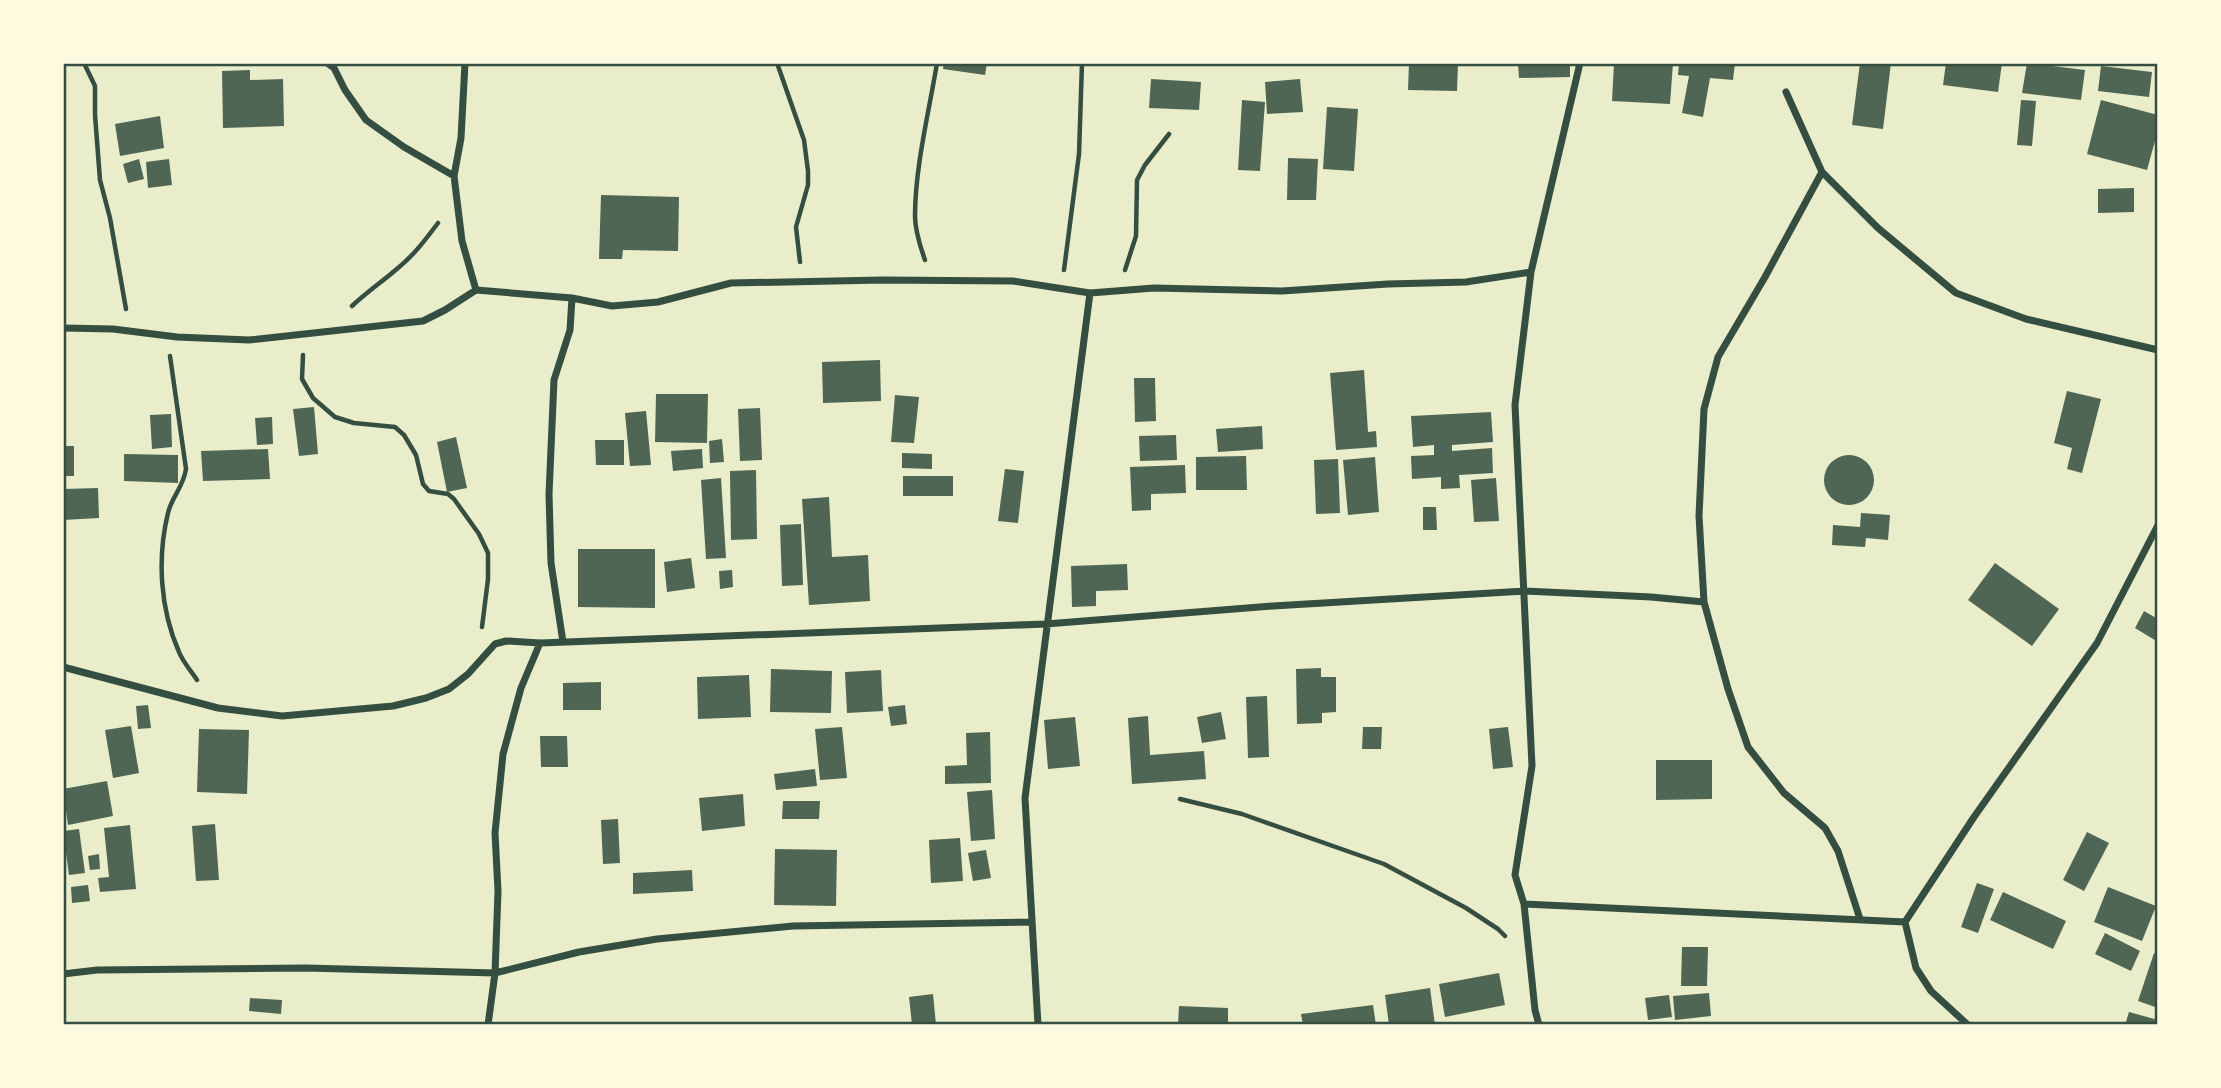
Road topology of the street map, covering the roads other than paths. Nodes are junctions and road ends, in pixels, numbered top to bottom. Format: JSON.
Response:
{"nodes":[{"id":1,"x":327,"y":63,"type":"edge"},
{"id":2,"x":465,"y":63,"type":"edge"},
{"id":3,"x":1580,"y":63,"type":"edge"},
{"id":4,"x":1786,"y":92,"type":"dead end"},
{"id":5,"x":1822,"y":172,"type":"junction"},
{"id":6,"x":454,"y":176,"type":"junction"},
{"id":7,"x":1531,"y":272,"type":"junction"},
{"id":8,"x":477,"y":290,"type":"junction"},
{"id":9,"x":1090,"y":293,"type":"junction"},
{"id":10,"x":572,"y":298,"type":"junction"},
{"id":11,"x":63,"y":328,"type":"edge"},
{"id":12,"x":2158,"y":349,"type":"edge"},
{"id":13,"x":2158,"y":525,"type":"edge"},
{"id":14,"x":1525,"y":592,"type":"junction"},
{"id":15,"x":1704,"y":602,"type":"junction"},
{"id":16,"x":1046,"y":624,"type":"junction"},
{"id":17,"x":564,"y":642,"type":"junction"},
{"id":18,"x":540,"y":643,"type":"junction"},
{"id":19,"x":63,"y":667,"type":"edge"},
{"id":20,"x":1524,"y":904,"type":"junction"},
{"id":21,"x":1860,"y":919,"type":"junction"},
{"id":22,"x":1032,"y":922,"type":"junction"},
{"id":23,"x":1905,"y":922,"type":"junction"},
{"id":24,"x":495,"y":973,"type":"junction"},
{"id":25,"x":63,"y":974,"type":"edge"},
{"id":26,"x":488,"y":1025,"type":"edge"},
{"id":27,"x":1038,"y":1025,"type":"edge"},
{"id":28,"x":1539,"y":1025,"type":"edge"},
{"id":29,"x":1968,"y":1025,"type":"edge"}],
"edges":[{"from":1,"to":6,"type":"street"},
{"from":2,"to":6,"type":"street"},
{"from":3,"to":7,"type":"street"},
{"from":4,"to":5,"type":"street"},
{"from":5,"to":12,"type":"street"},
{"from":5,"to":15,"type":"street"},
{"from":6,"to":8,"type":"street"},
{"from":7,"to":9,"type":"street"},
{"from":7,"to":14,"type":"street"},
{"from":8,"to":10,"type":"street"},
{"from":8,"to":11,"type":"street"},
{"from":9,"to":10,"type":"street"},
{"from":9,"to":16,"type":"street"},
{"from":10,"to":17,"type":"street"},
{"from":13,"to":23,"type":"street"},
{"from":14,"to":15,"type":"street"},
{"from":14,"to":16,"type":"street"},
{"from":14,"to":20,"type":"street"},
{"from":15,"to":21,"type":"street"},
{"from":16,"to":17,"type":"street"},
{"from":16,"to":22,"type":"street"},
{"from":17,"to":18,"type":"street"},
{"from":18,"to":19,"type":"street"},
{"from":18,"to":24,"type":"street"},
{"from":20,"to":21,"type":"street"},
{"from":20,"to":28,"type":"street"},
{"from":21,"to":23,"type":"street"},
{"from":22,"to":24,"type":"street"},
{"from":22,"to":27,"type":"street"},
{"from":23,"to":29,"type":"street"},
{"from":24,"to":25,"type":"street"},
{"from":24,"to":26,"type":"street"}]}
